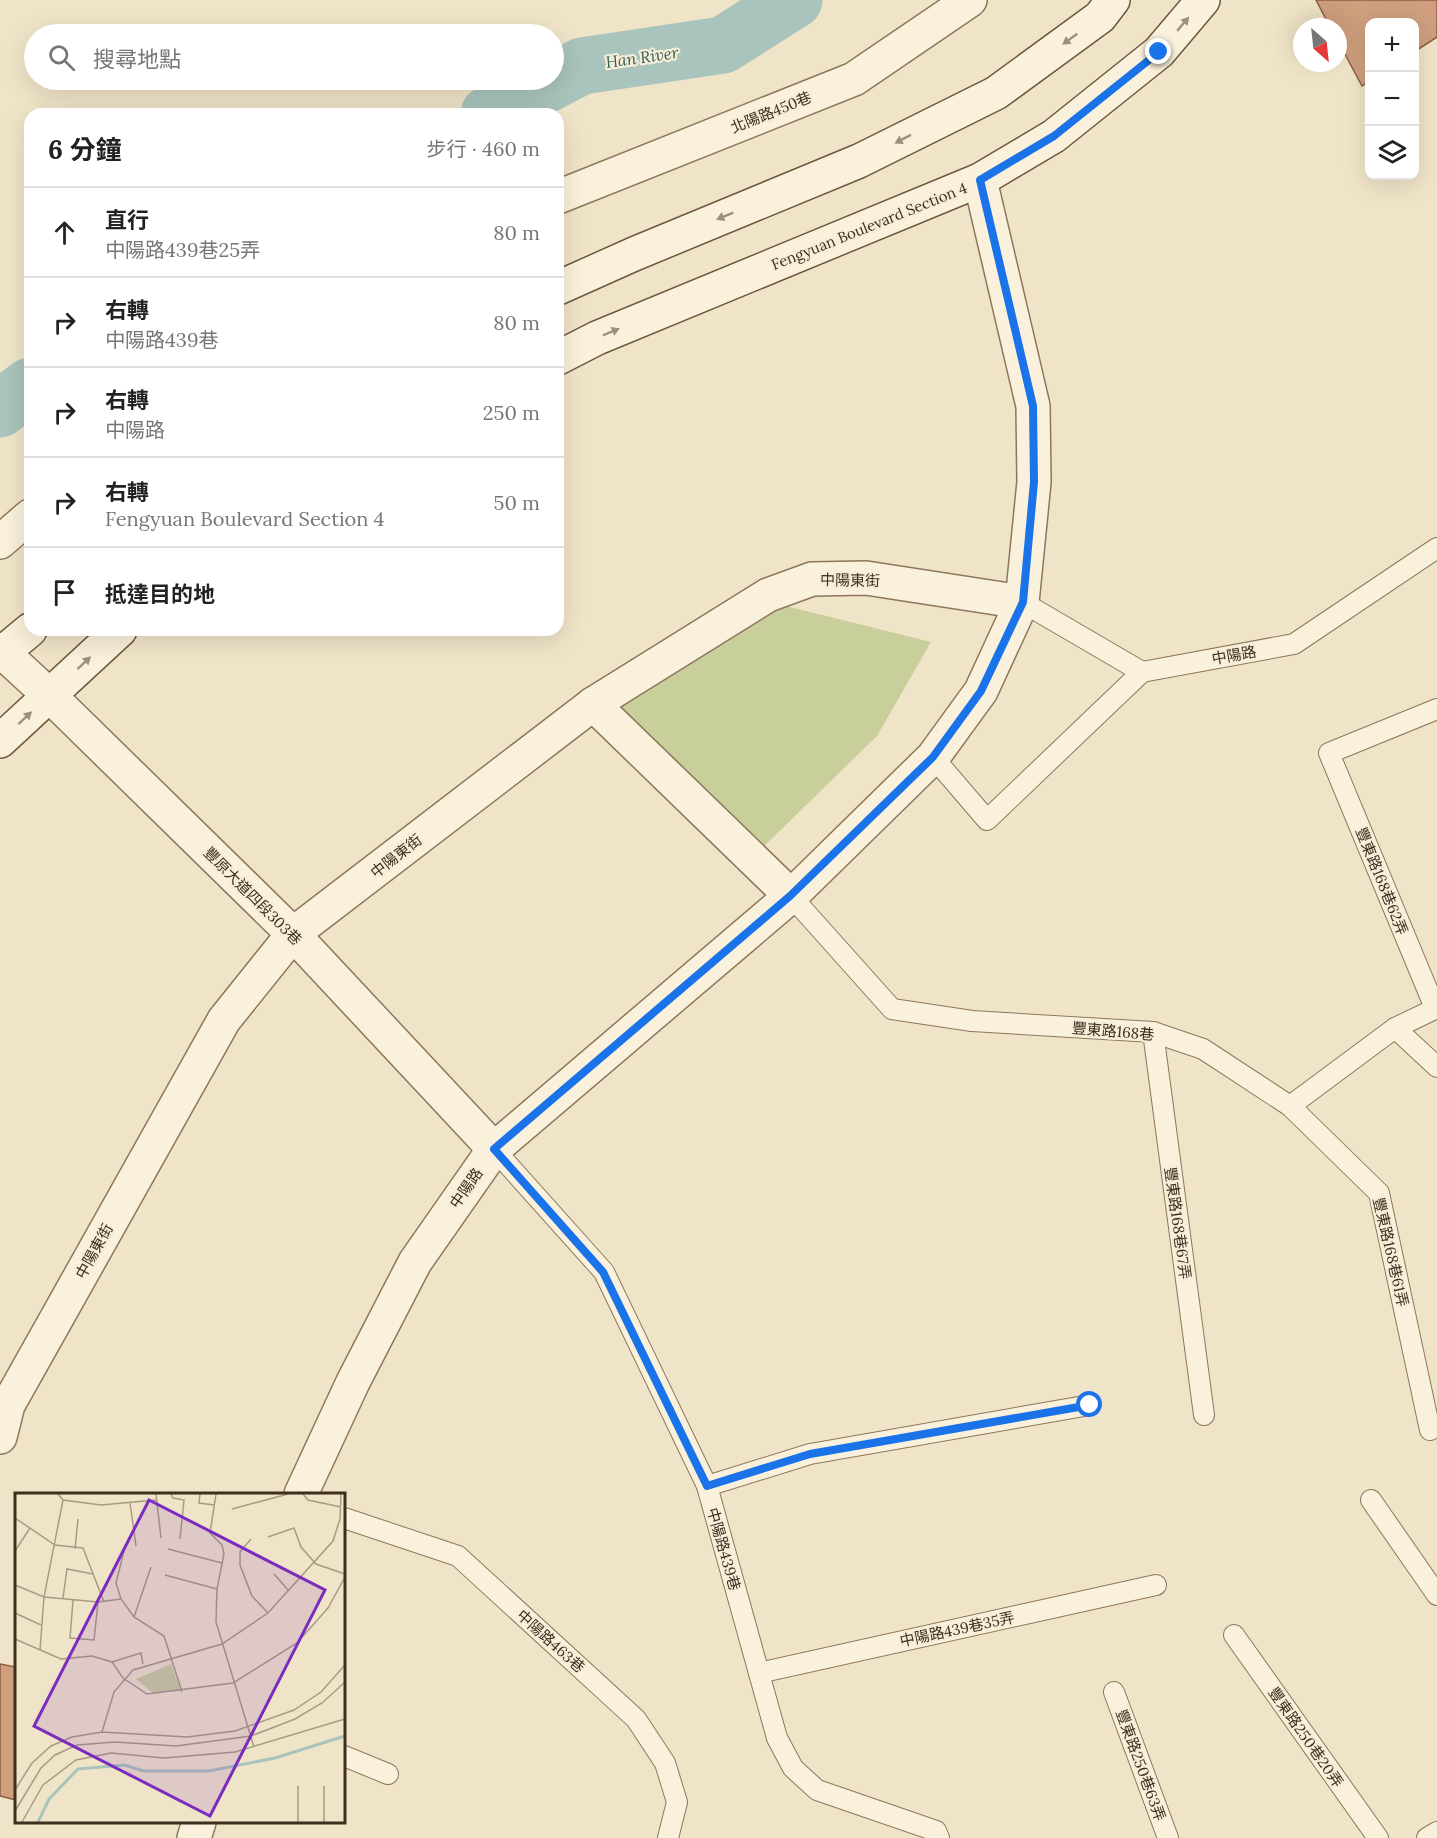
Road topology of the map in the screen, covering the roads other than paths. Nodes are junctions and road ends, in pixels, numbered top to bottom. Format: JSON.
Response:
{"nodes":[{"id":1,"x":970,"y":0,"type":"edge"},
{"id":2,"x":1113,"y":0,"type":"edge"},
{"id":3,"x":1203,"y":0,"type":"edge"},
{"id":4,"x":980,"y":180,"type":"junction"},
{"id":5,"x":564,"y":195,"type":"edge"},
{"id":6,"x":564,"y":285,"type":"edge"},
{"id":7,"x":564,"y":355,"type":"edge"},
{"id":8,"x":24,"y":521,"type":"edge"},
{"id":9,"x":0,"y":542,"type":"edge"},
{"id":10,"x":1437,"y":548,"type":"edge"},
{"id":11,"x":1023,"y":602,"type":"junction"},
{"id":12,"x":24,"y":635,"type":"edge"},
{"id":13,"x":113,"y":636,"type":"edge"},
{"id":14,"x":1,"y":652,"type":"edge"},
{"id":15,"x":1142,"y":672,"type":"junction"},
{"id":16,"x":49,"y":695,"type":"junction"},
{"id":17,"x":593,"y":704,"type":"junction"},
{"id":18,"x":1437,"y":709,"type":"edge"},
{"id":19,"x":0,"y":741,"type":"edge"},
{"id":20,"x":933,"y":757,"type":"junction"},
{"id":21,"x":790,"y":896,"type":"junction"},
{"id":22,"x":293,"y":934,"type":"junction"},
{"id":23,"x":1436,"y":1008,"type":"edge"},
{"id":24,"x":1395,"y":1028,"type":"junction"},
{"id":25,"x":1153,"y":1032,"type":"junction"},
{"id":26,"x":1437,"y":1067,"type":"edge"},
{"id":27,"x":1290,"y":1106,"type":"junction"},
{"id":28,"x":494,"y":1149,"type":"junction"},
{"id":29,"x":1090,"y":1405,"type":"dead end"},
{"id":30,"x":1204,"y":1415,"type":"dead end"},
{"id":31,"x":1430,"y":1430,"type":"dead end"},
{"id":32,"x":0,"y":1437,"type":"edge"},
{"id":33,"x":707,"y":1486,"type":"junction"},
{"id":34,"x":301,"y":1493,"type":"edge"},
{"id":35,"x":1371,"y":1500,"type":"dead end"},
{"id":36,"x":345,"y":1518,"type":"edge"},
{"id":37,"x":1156,"y":1585,"type":"dead end"},
{"id":38,"x":1437,"y":1595,"type":"edge"},
{"id":39,"x":1234,"y":1635,"type":"dead end"},
{"id":40,"x":759,"y":1673,"type":"junction"},
{"id":41,"x":1114,"y":1692,"type":"dead end"},
{"id":42,"x":345,"y":1756,"type":"edge"},
{"id":43,"x":388,"y":1774,"type":"dead end"},
{"id":44,"x":198,"y":1823,"type":"edge"},
{"id":45,"x":1437,"y":1832,"type":"edge"},
{"id":46,"x":194,"y":1838,"type":"edge"},
{"id":47,"x":668,"y":1838,"type":"edge"},
{"id":48,"x":939,"y":1838,"type":"edge"},
{"id":49,"x":1168,"y":1838,"type":"edge"},
{"id":50,"x":1378,"y":1838,"type":"edge"},
{"id":51,"x":1427,"y":1838,"type":"edge"}],
"edges":[{"from":1,"to":5,"type":"street","name":"北陽路450巷"},
{"from":2,"to":6,"type":"street","one_way":true},
{"from":4,"to":3,"type":"street","name":"Fengyuan Boulevard Section 4","one_way":true},
{"from":7,"to":4,"type":"street","name":"Fengyuan Boulevard Section 4","one_way":true},
{"from":4,"to":11,"type":"street","name":"中陽路"},
{"from":8,"to":9,"type":"street"},
{"from":10,"to":15,"type":"lane","name":"中陽路"},
{"from":11,"to":15,"type":"lane"},
{"from":11,"to":17,"type":"street","name":"中陽東街"},
{"from":11,"to":20,"type":"street","name":"中陽路"},
{"from":12,"to":14,"type":"street"},
{"from":16,"to":13,"type":"street","one_way":true},
{"from":14,"to":16,"type":"street","name":"豐原大道四段303巷"},
{"from":15,"to":20,"type":"lane"},
{"from":19,"to":16,"type":"street","one_way":true},
{"from":16,"to":22,"type":"street","name":"豐原大道四段303巷"},
{"from":17,"to":21,"type":"street"},
{"from":17,"to":22,"type":"street","name":"中陽東街"},
{"from":18,"to":23,"type":"lane","name":"豐東路168巷62弄"},
{"from":20,"to":21,"type":"street","name":"中陽路"},
{"from":21,"to":25,"type":"lane","name":"豐東路168巷"},
{"from":21,"to":28,"type":"street","name":"中陽路"},
{"from":22,"to":28,"type":"street","name":"豐原大道四段303巷"},
{"from":22,"to":32,"type":"street","name":"中陽東街"},
{"from":23,"to":24,"type":"lane"},
{"from":24,"to":26,"type":"lane"},
{"from":24,"to":27,"type":"lane"},
{"from":25,"to":27,"type":"lane","name":"豐東路168巷"},
{"from":25,"to":30,"type":"lane","name":"豐東路168巷67弄"},
{"from":27,"to":31,"type":"lane","name":"豐東路168巷61弄"},
{"from":28,"to":33,"type":"lane","name":"中陽路439巷"},
{"from":28,"to":34,"type":"street","name":"中陽路"},
{"from":29,"to":33,"type":"lane"},
{"from":33,"to":40,"type":"lane","name":"中陽路439巷"},
{"from":35,"to":38,"type":"lane"},
{"from":36,"to":47,"type":"lane","name":"中陽路463巷"},
{"from":37,"to":40,"type":"lane","name":"中陽路439巷35弄"},
{"from":39,"to":50,"type":"lane","name":"豐東路250巷20弄"},
{"from":40,"to":48,"type":"lane","name":"中陽路439巷"},
{"from":41,"to":49,"type":"lane","name":"豐東路250巷63弄"},
{"from":42,"to":43,"type":"lane"},
{"from":44,"to":46,"type":"street"},
{"from":45,"to":51,"type":"lane"}]}
